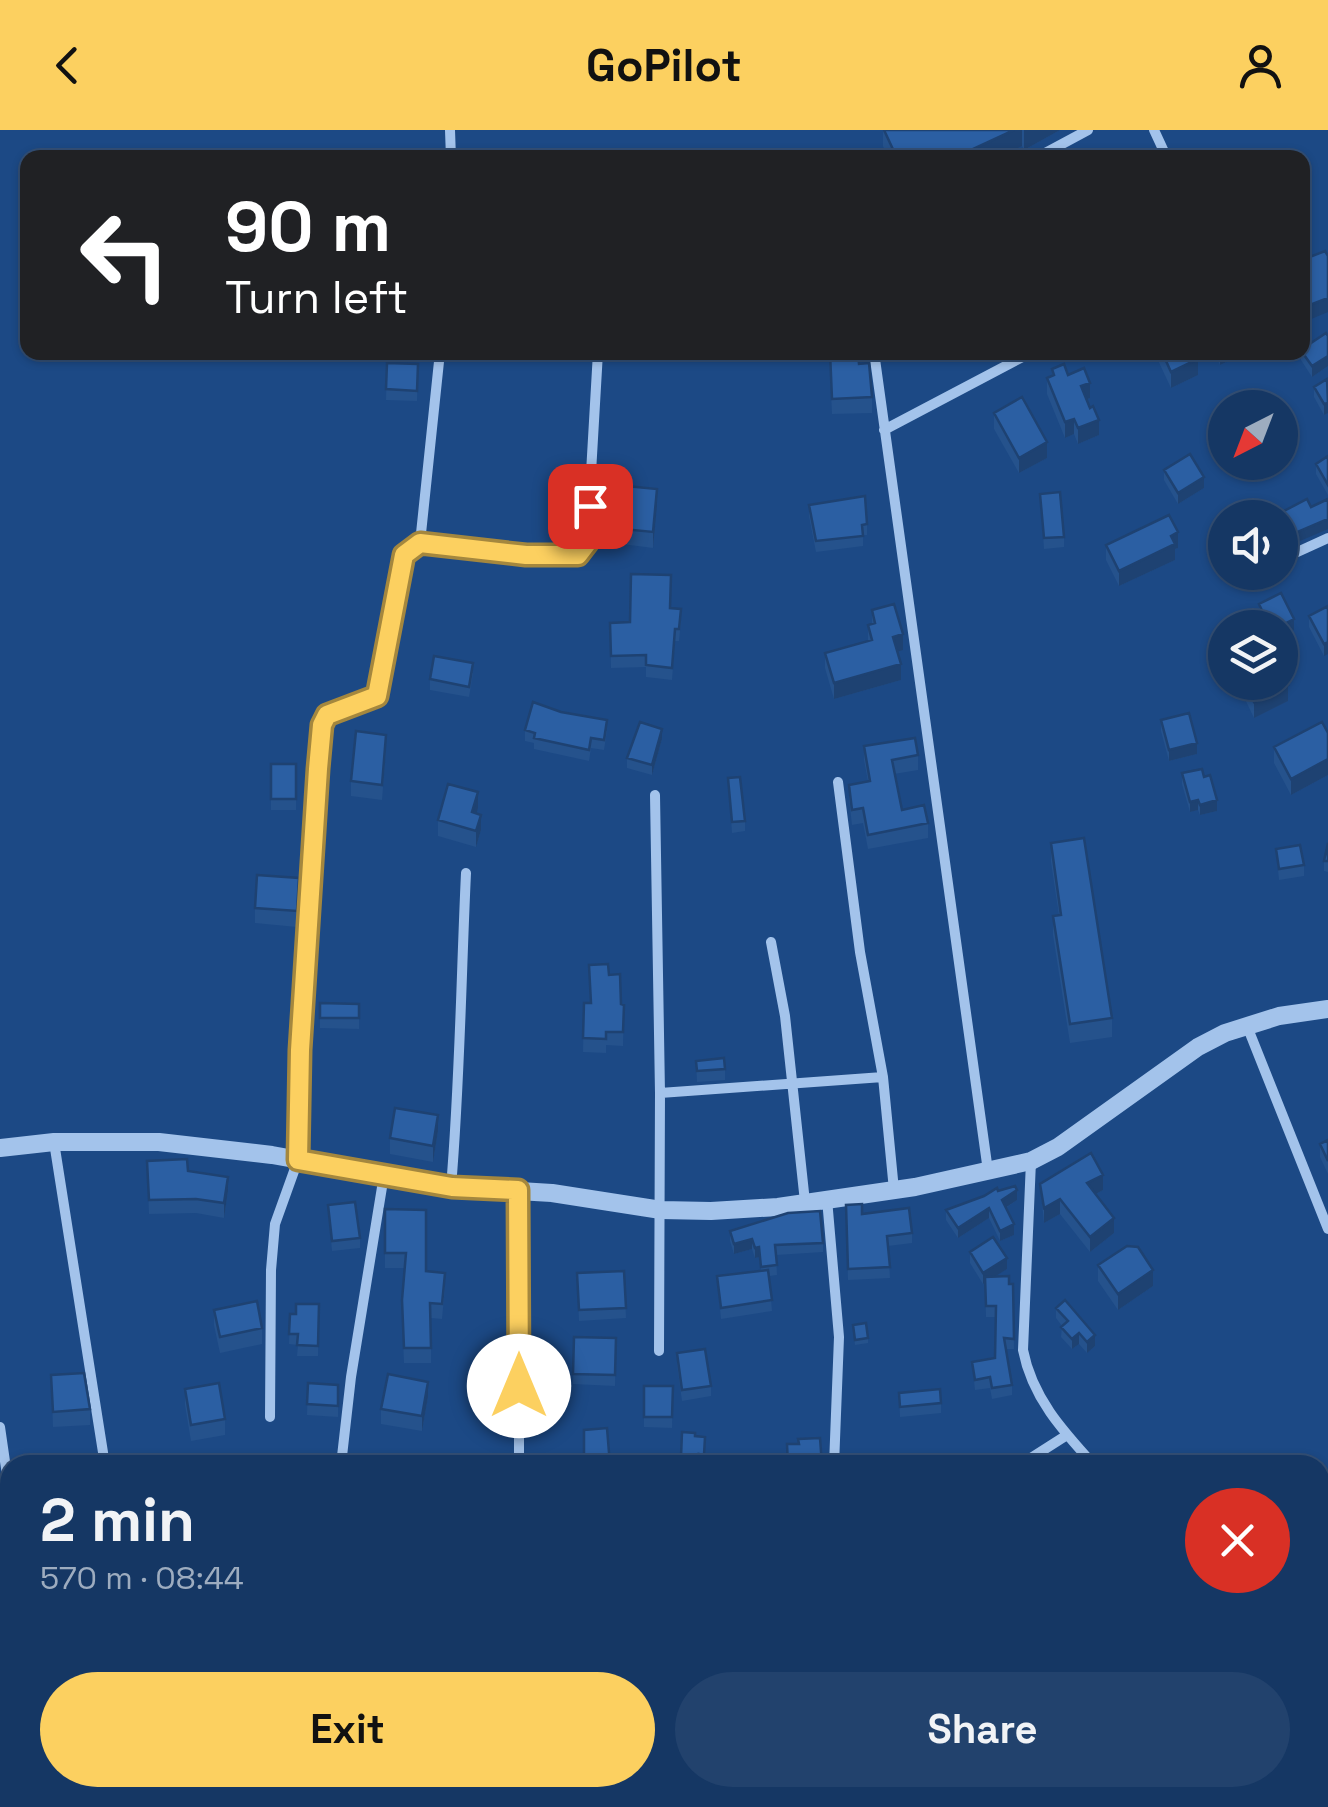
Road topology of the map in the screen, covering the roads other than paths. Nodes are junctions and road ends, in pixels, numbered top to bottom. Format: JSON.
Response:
{"nodes":[{"id":1,"x":1088,"y":130,"type":"edge"},
{"id":2,"x":1051,"y":150,"type":"edge"},
{"id":3,"x":439,"y":360,"type":"edge"},
{"id":4,"x":598,"y":360,"type":"edge"},
{"id":5,"x":875,"y":360,"type":"edge"},
{"id":6,"x":1017,"y":360,"type":"edge"},
{"id":7,"x":884,"y":430,"type":"junction"},
{"id":8,"x":1328,"y":538,"type":"edge"},
{"id":9,"x":420,"y":543,"type":"junction"},
{"id":10,"x":1298,"y":552,"type":"edge"},
{"id":11,"x":838,"y":782,"type":"dead end"},
{"id":12,"x":656,"y":794,"type":"dead end"},
{"id":13,"x":466,"y":873,"type":"dead end"},
{"id":14,"x":771,"y":942,"type":"dead end"},
{"id":15,"x":1328,"y":1009,"type":"edge"},
{"id":16,"x":1247,"y":1024,"type":"junction"},
{"id":17,"x":884,"y":1077,"type":"junction"},
{"id":18,"x":792,"y":1081,"type":"junction"},
{"id":19,"x":660,"y":1093,"type":"junction"},
{"id":20,"x":54,"y":1142,"type":"junction"},
{"id":21,"x":0,"y":1148,"type":"edge"},
{"id":22,"x":298,"y":1160,"type":"junction"},
{"id":23,"x":1031,"y":1160,"type":"junction"},
{"id":24,"x":988,"y":1172,"type":"junction"},
{"id":25,"x":384,"y":1175,"type":"junction"},
{"id":26,"x":452,"y":1187,"type":"junction"},
{"id":27,"x":518,"y":1190,"type":"junction"},
{"id":28,"x":894,"y":1190,"type":"junction"},
{"id":29,"x":827,"y":1199,"type":"junction"},
{"id":30,"x":805,"y":1202,"type":"junction"},
{"id":31,"x":661,"y":1210,"type":"junction"},
{"id":32,"x":1328,"y":1229,"type":"edge"},
{"id":33,"x":660,"y":1351,"type":"dead end"},
{"id":34,"x":270,"y":1417,"type":"dead end"},
{"id":35,"x":0,"y":1428,"type":"edge"},
{"id":36,"x":1066,"y":1436,"type":"junction"},
{"id":37,"x":4,"y":1455,"type":"edge"},
{"id":38,"x":103,"y":1455,"type":"edge"},
{"id":39,"x":343,"y":1455,"type":"edge"},
{"id":40,"x":519,"y":1455,"type":"edge"},
{"id":41,"x":834,"y":1455,"type":"edge"},
{"id":42,"x":1036,"y":1455,"type":"edge"},
{"id":43,"x":1084,"y":1455,"type":"edge"}],
"edges":[{"from":1,"to":2,"type":"street"},
{"from":3,"to":9,"type":"street"},
{"from":4,"to":9,"type":"street"},
{"from":5,"to":7,"type":"street"},
{"from":6,"to":7,"type":"street"},
{"from":7,"to":24,"type":"street"},
{"from":8,"to":10,"type":"street"},
{"from":9,"to":22,"type":"street"},
{"from":11,"to":17,"type":"street"},
{"from":12,"to":19,"type":"street"},
{"from":13,"to":26,"type":"street"},
{"from":14,"to":18,"type":"street"},
{"from":15,"to":16,"type":"street"},
{"from":16,"to":23,"type":"street"},
{"from":16,"to":32,"type":"street"},
{"from":17,"to":18,"type":"street"},
{"from":17,"to":28,"type":"street"},
{"from":18,"to":19,"type":"street"},
{"from":18,"to":30,"type":"street"},
{"from":19,"to":31,"type":"street"},
{"from":20,"to":21,"type":"street"},
{"from":20,"to":22,"type":"street"},
{"from":20,"to":38,"type":"street"},
{"from":22,"to":25,"type":"street"},
{"from":22,"to":34,"type":"street"},
{"from":23,"to":24,"type":"street"},
{"from":23,"to":36,"type":"street"},
{"from":24,"to":28,"type":"street"},
{"from":25,"to":26,"type":"street"},
{"from":25,"to":39,"type":"street"},
{"from":26,"to":27,"type":"street"},
{"from":27,"to":31,"type":"street"},
{"from":27,"to":40,"type":"street"},
{"from":28,"to":29,"type":"street"},
{"from":29,"to":30,"type":"street"},
{"from":29,"to":41,"type":"street"},
{"from":30,"to":31,"type":"street"},
{"from":31,"to":33,"type":"street"},
{"from":35,"to":37,"type":"street"},
{"from":36,"to":42,"type":"street"},
{"from":36,"to":43,"type":"street"}]}
